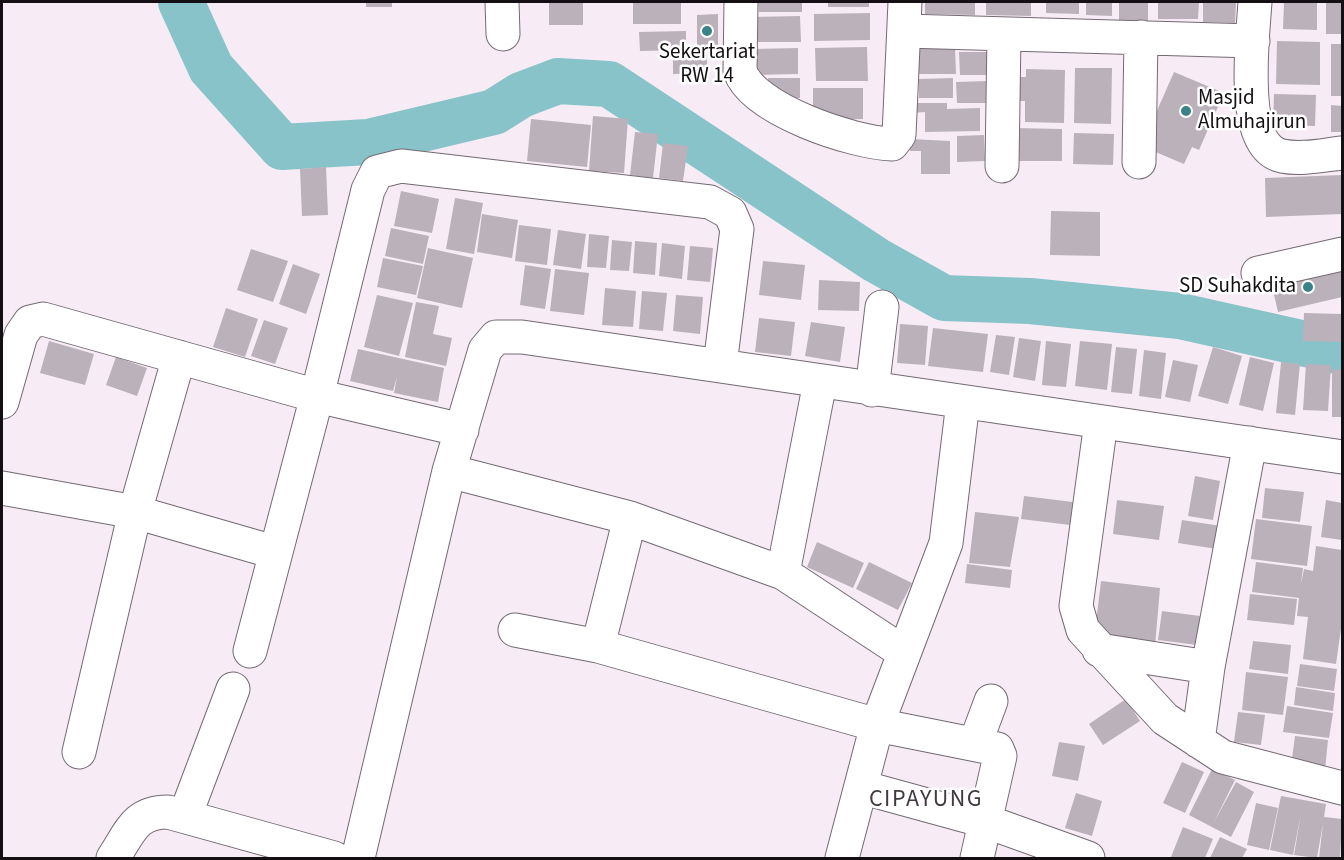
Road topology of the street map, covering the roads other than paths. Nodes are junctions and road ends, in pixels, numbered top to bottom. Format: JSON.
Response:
{"nodes":[{"id":1,"x":502,"y":2,"type":"edge"},
{"id":2,"x":741,"y":2,"type":"edge"},
{"id":3,"x":1255,"y":2,"type":"edge"},
{"id":4,"x":905,"y":16,"type":"edge"},
{"id":5,"x":503,"y":34,"type":"dead end"},
{"id":6,"x":1004,"y":35,"type":"junction"},
{"id":7,"x":1141,"y":38,"type":"junction"},
{"id":8,"x":1253,"y":41,"type":"junction"},
{"id":9,"x":1342,"y":153,"type":"edge"},
{"id":10,"x":1139,"y":162,"type":"dead end"},
{"id":11,"x":1002,"y":166,"type":"dead end"},
{"id":12,"x":1342,"y":254,"type":"edge"},
{"id":13,"x":1258,"y":273,"type":"dead end"},
{"id":14,"x":882,"y":307,"type":"dead end"},
{"id":15,"x":179,"y":357,"type":"junction"},
{"id":16,"x":720,"y":365,"type":"junction"},
{"id":17,"x":820,"y":382,"type":"junction"},
{"id":18,"x":872,"y":390,"type":"junction"},
{"id":19,"x":317,"y":396,"type":"junction"},
{"id":20,"x":2,"y":402,"type":"edge"},
{"id":21,"x":963,"y":402,"type":"junction"},
{"id":22,"x":1101,"y":422,"type":"junction"},
{"id":23,"x":462,"y":430,"type":"junction"},
{"id":24,"x":1250,"y":443,"type":"junction"},
{"id":25,"x":1342,"y":457,"type":"edge"},
{"id":26,"x":449,"y":471,"type":"junction"},
{"id":27,"x":2,"y":488,"type":"edge"},
{"id":28,"x":135,"y":513,"type":"junction"},
{"id":29,"x":630,"y":518,"type":"junction"},
{"id":30,"x":274,"y":552,"type":"junction"},
{"id":31,"x":783,"y":573,"type":"junction"},
{"id":32,"x":515,"y":630,"type":"dead end"},
{"id":33,"x":598,"y":646,"type":"junction"},
{"id":34,"x":1099,"y":650,"type":"junction"},
{"id":35,"x":250,"y":651,"type":"dead end"},
{"id":36,"x":903,"y":652,"type":"junction"},
{"id":37,"x":1208,"y":667,"type":"junction"},
{"id":38,"x":233,"y":689,"type":"dead end"},
{"id":39,"x":991,"y":701,"type":"dead end"},
{"id":40,"x":877,"y":725,"type":"junction"},
{"id":41,"x":1198,"y":741,"type":"junction"},
{"id":42,"x":975,"y":744,"type":"junction"},
{"id":43,"x":79,"y":752,"type":"dead end"},
{"id":44,"x":861,"y":787,"type":"junction"},
{"id":45,"x":1342,"y":787,"type":"edge"},
{"id":46,"x":185,"y":816,"type":"junction"},
{"id":47,"x":985,"y":821,"type":"junction"},
{"id":48,"x":113,"y":858,"type":"edge"},
{"id":49,"x":334,"y":858,"type":"edge"},
{"id":50,"x":358,"y":858,"type":"edge"},
{"id":51,"x":842,"y":858,"type":"edge"},
{"id":52,"x":977,"y":858,"type":"edge"},
{"id":53,"x":1088,"y":858,"type":"edge"}],
"edges":[{"from":1,"to":5,"type":"street"},
{"from":2,"to":4,"type":"street"},
{"from":3,"to":8,"type":"street"},
{"from":4,"to":6,"type":"street"},
{"from":6,"to":7,"type":"street"},
{"from":6,"to":11,"type":"street"},
{"from":7,"to":8,"type":"street"},
{"from":7,"to":10,"type":"street"},
{"from":8,"to":9,"type":"street"},
{"from":12,"to":13,"type":"street"},
{"from":14,"to":18,"type":"street"},
{"from":15,"to":19,"type":"street"},
{"from":15,"to":20,"type":"street"},
{"from":15,"to":28,"type":"street"},
{"from":16,"to":17,"type":"street"},
{"from":16,"to":19,"type":"street"},
{"from":16,"to":23,"type":"street"},
{"from":17,"to":18,"type":"street"},
{"from":17,"to":31,"type":"street"},
{"from":18,"to":21,"type":"street"},
{"from":19,"to":23,"type":"street"},
{"from":19,"to":30,"type":"street"},
{"from":21,"to":22,"type":"street"},
{"from":21,"to":36,"type":"street"},
{"from":22,"to":24,"type":"street"},
{"from":22,"to":34,"type":"street"},
{"from":23,"to":26,"type":"street"},
{"from":24,"to":25,"type":"street"},
{"from":24,"to":37,"type":"street"},
{"from":26,"to":29,"type":"street"},
{"from":26,"to":50,"type":"street"},
{"from":27,"to":28,"type":"street"},
{"from":28,"to":30,"type":"street"},
{"from":28,"to":43,"type":"street"},
{"from":29,"to":31,"type":"street"},
{"from":29,"to":33,"type":"street"},
{"from":30,"to":35,"type":"street"},
{"from":31,"to":36,"type":"street"},
{"from":32,"to":33,"type":"street"},
{"from":33,"to":40,"type":"street"},
{"from":34,"to":37,"type":"street"},
{"from":34,"to":41,"type":"street"},
{"from":36,"to":40,"type":"street"},
{"from":37,"to":41,"type":"street"},
{"from":38,"to":46,"type":"street"},
{"from":39,"to":42,"type":"street"},
{"from":40,"to":42,"type":"street"},
{"from":40,"to":44,"type":"street"},
{"from":41,"to":45,"type":"street"},
{"from":42,"to":47,"type":"street"},
{"from":44,"to":47,"type":"street"},
{"from":44,"to":51,"type":"street"},
{"from":46,"to":48,"type":"street"},
{"from":46,"to":49,"type":"street"},
{"from":47,"to":52,"type":"street"},
{"from":47,"to":53,"type":"street"}]}
